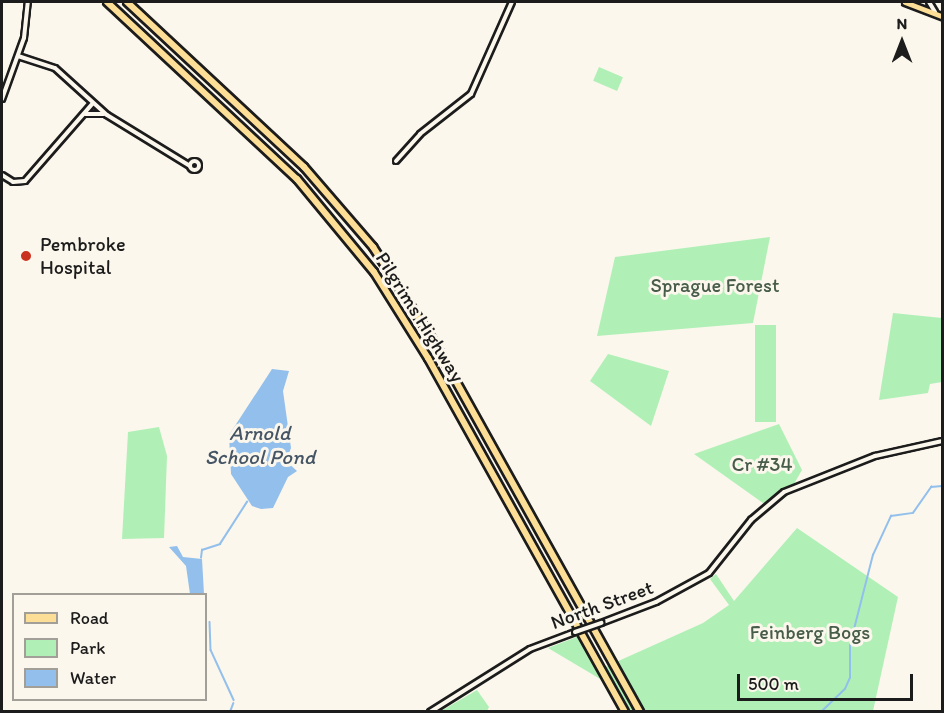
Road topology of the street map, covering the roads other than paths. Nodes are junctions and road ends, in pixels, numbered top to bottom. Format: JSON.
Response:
{"nodes":[{"id":1,"x":28,"y":2,"type":"edge"},
{"id":2,"x":107,"y":2,"type":"edge"},
{"id":3,"x":127,"y":2,"type":"edge"},
{"id":4,"x":512,"y":2,"type":"edge"},
{"id":5,"x":905,"y":2,"type":"edge"},
{"id":6,"x":929,"y":2,"type":"edge"},
{"id":7,"x":935,"y":12,"type":"junction"},
{"id":8,"x":942,"y":16,"type":"edge"},
{"id":9,"x":18,"y":56,"type":"junction"},
{"id":10,"x":2,"y":99,"type":"edge"},
{"id":11,"x":93,"y":103,"type":"junction"},
{"id":12,"x":84,"y":114,"type":"junction"},
{"id":13,"x":106,"y":116,"type":"junction"},
{"id":14,"x":396,"y":161,"type":"dead end"},
{"id":15,"x":191,"y":163,"type":"dead end"},
{"id":16,"x":2,"y":175,"type":"edge"},
{"id":17,"x":942,"y":441,"type":"edge"},
{"id":18,"x":430,"y":711,"type":"edge"},
{"id":19,"x":625,"y":711,"type":"edge"},
{"id":20,"x":640,"y":711,"type":"edge"}],
"edges":[{"from":1,"to":9,"type":"street"},
{"from":2,"to":19,"type":"highway","name":"Pilgrims Highway"},
{"from":3,"to":20,"type":"highway","name":"Pilgrims Highway"},
{"from":4,"to":14,"type":"street"},
{"from":5,"to":7,"type":"main road"},
{"from":6,"to":7,"type":"street"},
{"from":7,"to":8,"type":"main road"},
{"from":9,"to":10,"type":"street"},
{"from":9,"to":11,"type":"street"},
{"from":11,"to":12,"type":"street"},
{"from":11,"to":13,"type":"street"},
{"from":12,"to":13,"type":"street"},
{"from":12,"to":16,"type":"street"},
{"from":13,"to":15,"type":"street"},
{"from":17,"to":18,"type":"street","name":"North Street","bridge":true}]}
